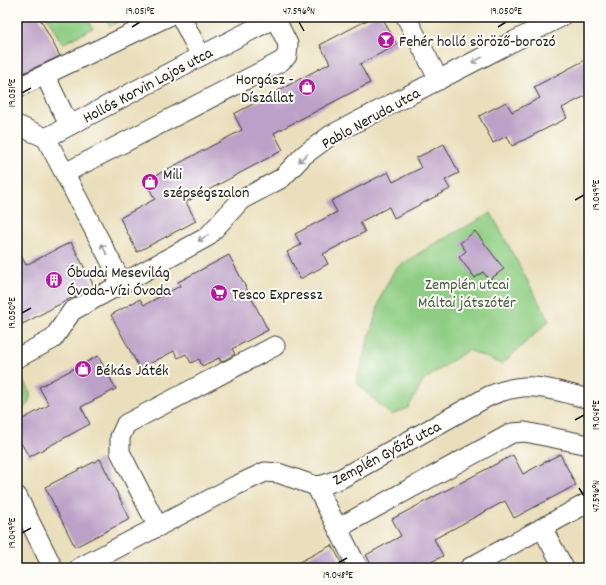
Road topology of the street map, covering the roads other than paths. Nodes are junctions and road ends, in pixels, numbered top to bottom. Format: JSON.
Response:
{"nodes":[{"id":1,"x":167,"y":17,"type":"edge"},
{"id":2,"x":181,"y":17,"type":"edge"},
{"id":3,"x":406,"y":17,"type":"edge"},
{"id":4,"x":561,"y":17,"type":"edge"},
{"id":5,"x":276,"y":18,"type":"edge"},
{"id":6,"x":201,"y":56,"type":"junction"},
{"id":7,"x":45,"y":75,"type":"junction"},
{"id":8,"x":439,"y":80,"type":"junction"},
{"id":9,"x":17,"y":88,"type":"edge"},
{"id":10,"x":17,"y":125,"type":"edge"},
{"id":11,"x":69,"y":125,"type":"junction"},
{"id":12,"x":46,"y":138,"type":"junction"},
{"id":13,"x":65,"y":173,"type":"junction"},
{"id":14,"x":122,"y":283,"type":"junction"},
{"id":15,"x":275,"y":346,"type":"dead end"},
{"id":16,"x":17,"y":358,"type":"edge"},
{"id":17,"x":589,"y":399,"type":"edge"},
{"id":18,"x":589,"y":446,"type":"edge"},
{"id":19,"x":316,"y":486,"type":"junction"},
{"id":20,"x":17,"y":496,"type":"edge"},
{"id":21,"x":589,"y":502,"type":"edge"},
{"id":22,"x":158,"y":527,"type":"junction"},
{"id":23,"x":338,"y":528,"type":"junction"},
{"id":24,"x":542,"y":528,"type":"junction"},
{"id":25,"x":53,"y":568,"type":"edge"},
{"id":26,"x":79,"y":568,"type":"edge"},
{"id":27,"x":358,"y":568,"type":"edge"},
{"id":28,"x":469,"y":568,"type":"edge"},
{"id":29,"x":564,"y":568,"type":"edge"}],
"edges":[{"from":1,"to":7,"type":"street"},
{"from":2,"to":6,"type":"street"},
{"from":3,"to":8,"type":"street"},
{"from":4,"to":8,"type":"street","name":"Pablo Neruda utca","one_way":true},
{"from":5,"to":6,"type":"street","name":"Hollós Korvin Lajos utca"},
{"from":5,"to":13,"type":"street"},
{"from":6,"to":11,"type":"street","name":"Hollós Korvin Lajos utca"},
{"from":7,"to":9,"type":"street"},
{"from":7,"to":11,"type":"street"},
{"from":8,"to":14,"type":"street","name":"Pablo Neruda utca","one_way":true},
{"from":10,"to":12,"type":"street"},
{"from":11,"to":12,"type":"street","name":"Hollós Korvin Lajos utca"},
{"from":12,"to":13,"type":"street"},
{"from":14,"to":13,"type":"street","one_way":true},
{"from":14,"to":16,"type":"street","name":"Pablo Neruda utca"},
{"from":15,"to":22,"type":"street"},
{"from":17,"to":19,"type":"street","name":"Zemplén Győző utca"},
{"from":18,"to":23,"type":"street"},
{"from":19,"to":22,"type":"street","name":"Zemplén Győző utca"},
{"from":19,"to":23,"type":"street"},
{"from":20,"to":25,"type":"street"},
{"from":21,"to":24,"type":"street"},
{"from":22,"to":26,"type":"street","name":"Zemplén Győző utca"},
{"from":23,"to":27,"type":"street"},
{"from":24,"to":28,"type":"street"},
{"from":24,"to":29,"type":"street"}]}
